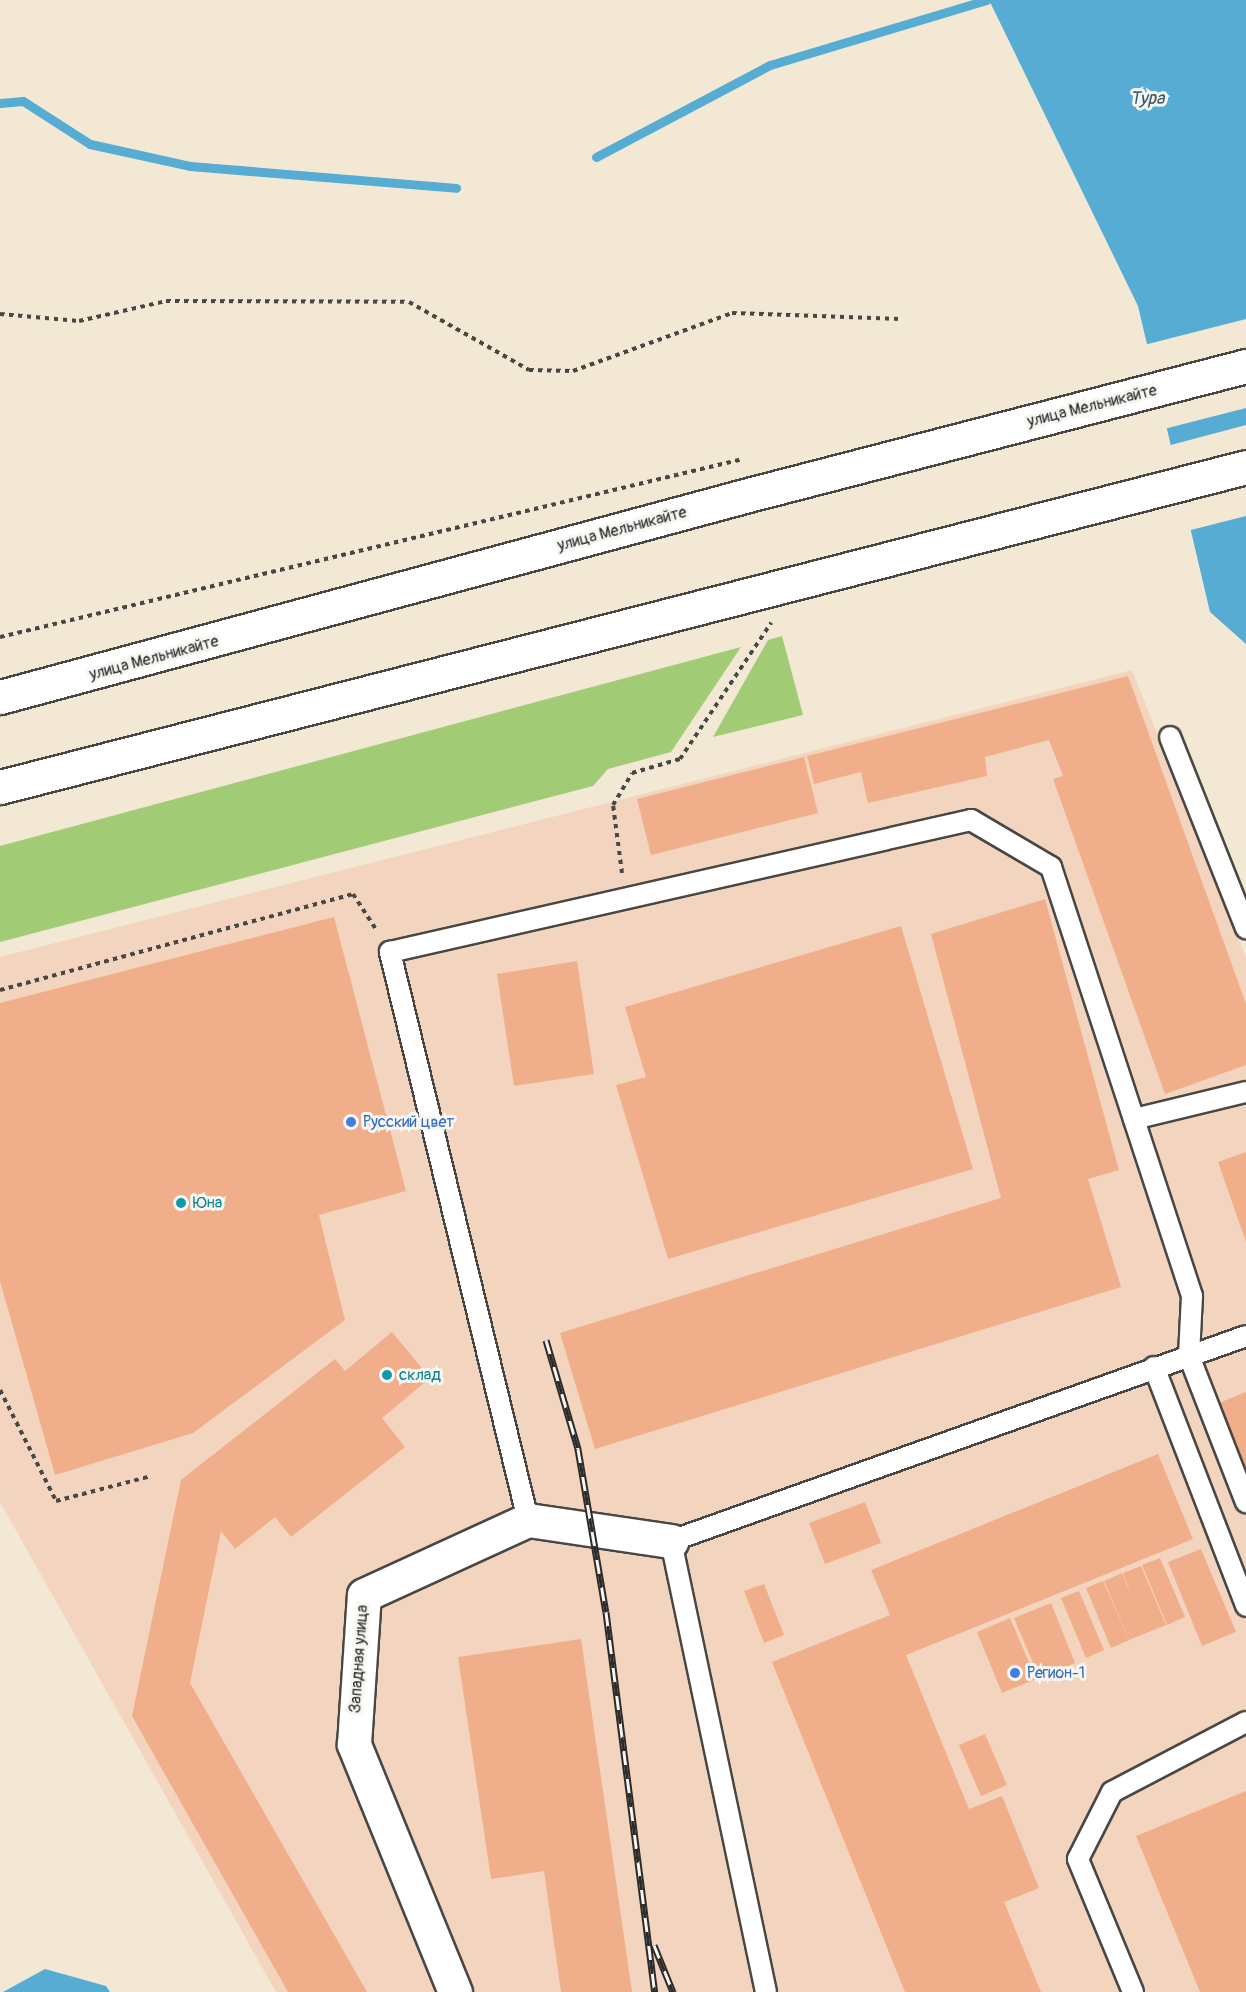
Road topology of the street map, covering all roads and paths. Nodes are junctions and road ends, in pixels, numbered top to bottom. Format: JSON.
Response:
{"nodes":[{"id":1,"x":0,"y":314,"type":"edge"},
{"id":2,"x":901,"y":319,"type":"dead end"},
{"id":3,"x":1246,"y":366,"type":"edge"},
{"id":4,"x":743,"y":459,"type":"dead end"},
{"id":5,"x":1246,"y":467,"type":"edge"},
{"id":6,"x":771,"y":623,"type":"dead end"},
{"id":7,"x":0,"y":638,"type":"edge"},
{"id":8,"x":0,"y":676,"type":"edge"},
{"id":9,"x":68,"y":681,"type":"junction"},
{"id":10,"x":0,"y":697,"type":"edge"},
{"id":11,"x":1170,"y":737,"type":"dead end"},
{"id":12,"x":0,"y":787,"type":"edge"},
{"id":13,"x":625,"y":898,"type":"junction"},
{"id":14,"x":1246,"y":928,"type":"edge"},
{"id":15,"x":390,"y":952,"type":"junction"},
{"id":16,"x":0,"y":990,"type":"edge"},
{"id":17,"x":1246,"y":1092,"type":"edge"},
{"id":18,"x":1134,"y":1119,"type":"junction"},
{"id":19,"x":1246,"y":1336,"type":"edge"},
{"id":20,"x":1189,"y":1356,"type":"junction"},
{"id":21,"x":1154,"y":1367,"type":"junction"},
{"id":22,"x":0,"y":1390,"type":"edge"},
{"id":23,"x":151,"y":1476,"type":"dead end"},
{"id":24,"x":1246,"y":1502,"type":"edge"},
{"id":25,"x":528,"y":1520,"type":"junction"},
{"id":26,"x":671,"y":1540,"type":"junction"},
{"id":27,"x":1246,"y":1606,"type":"edge"},
{"id":28,"x":1246,"y":1722,"type":"edge"},
{"id":29,"x":455,"y":1992,"type":"edge"},
{"id":30,"x":766,"y":1992,"type":"edge"},
{"id":31,"x":1133,"y":1992,"type":"edge"}],
"edges":[{"from":1,"to":2,"type":"path"},
{"from":3,"to":9,"type":"main road","name":"улица Мельникайте"},
{"from":4,"to":7,"type":"path"},
{"from":5,"to":12,"type":"main road"},
{"from":6,"to":13,"type":"path"},
{"from":8,"to":9,"type":"main road"},
{"from":9,"to":10,"type":"main road","name":"улица Мельникайте"},
{"from":11,"to":14,"type":"lane"},
{"from":13,"to":15,"type":"lane"},
{"from":13,"to":18,"type":"lane"},
{"from":15,"to":16,"type":"path"},
{"from":15,"to":25,"type":"lane"},
{"from":17,"to":18,"type":"lane"},
{"from":18,"to":20,"type":"lane"},
{"from":19,"to":20,"type":"lane"},
{"from":20,"to":21,"type":"lane"},
{"from":20,"to":24,"type":"lane"},
{"from":21,"to":26,"type":"lane"},
{"from":21,"to":27,"type":"lane"},
{"from":22,"to":23,"type":"path"},
{"from":25,"to":26,"type":"main road"},
{"from":25,"to":29,"type":"main road","name":"Западная улица"},
{"from":26,"to":30,"type":"lane"},
{"from":28,"to":31,"type":"lane"}]}
